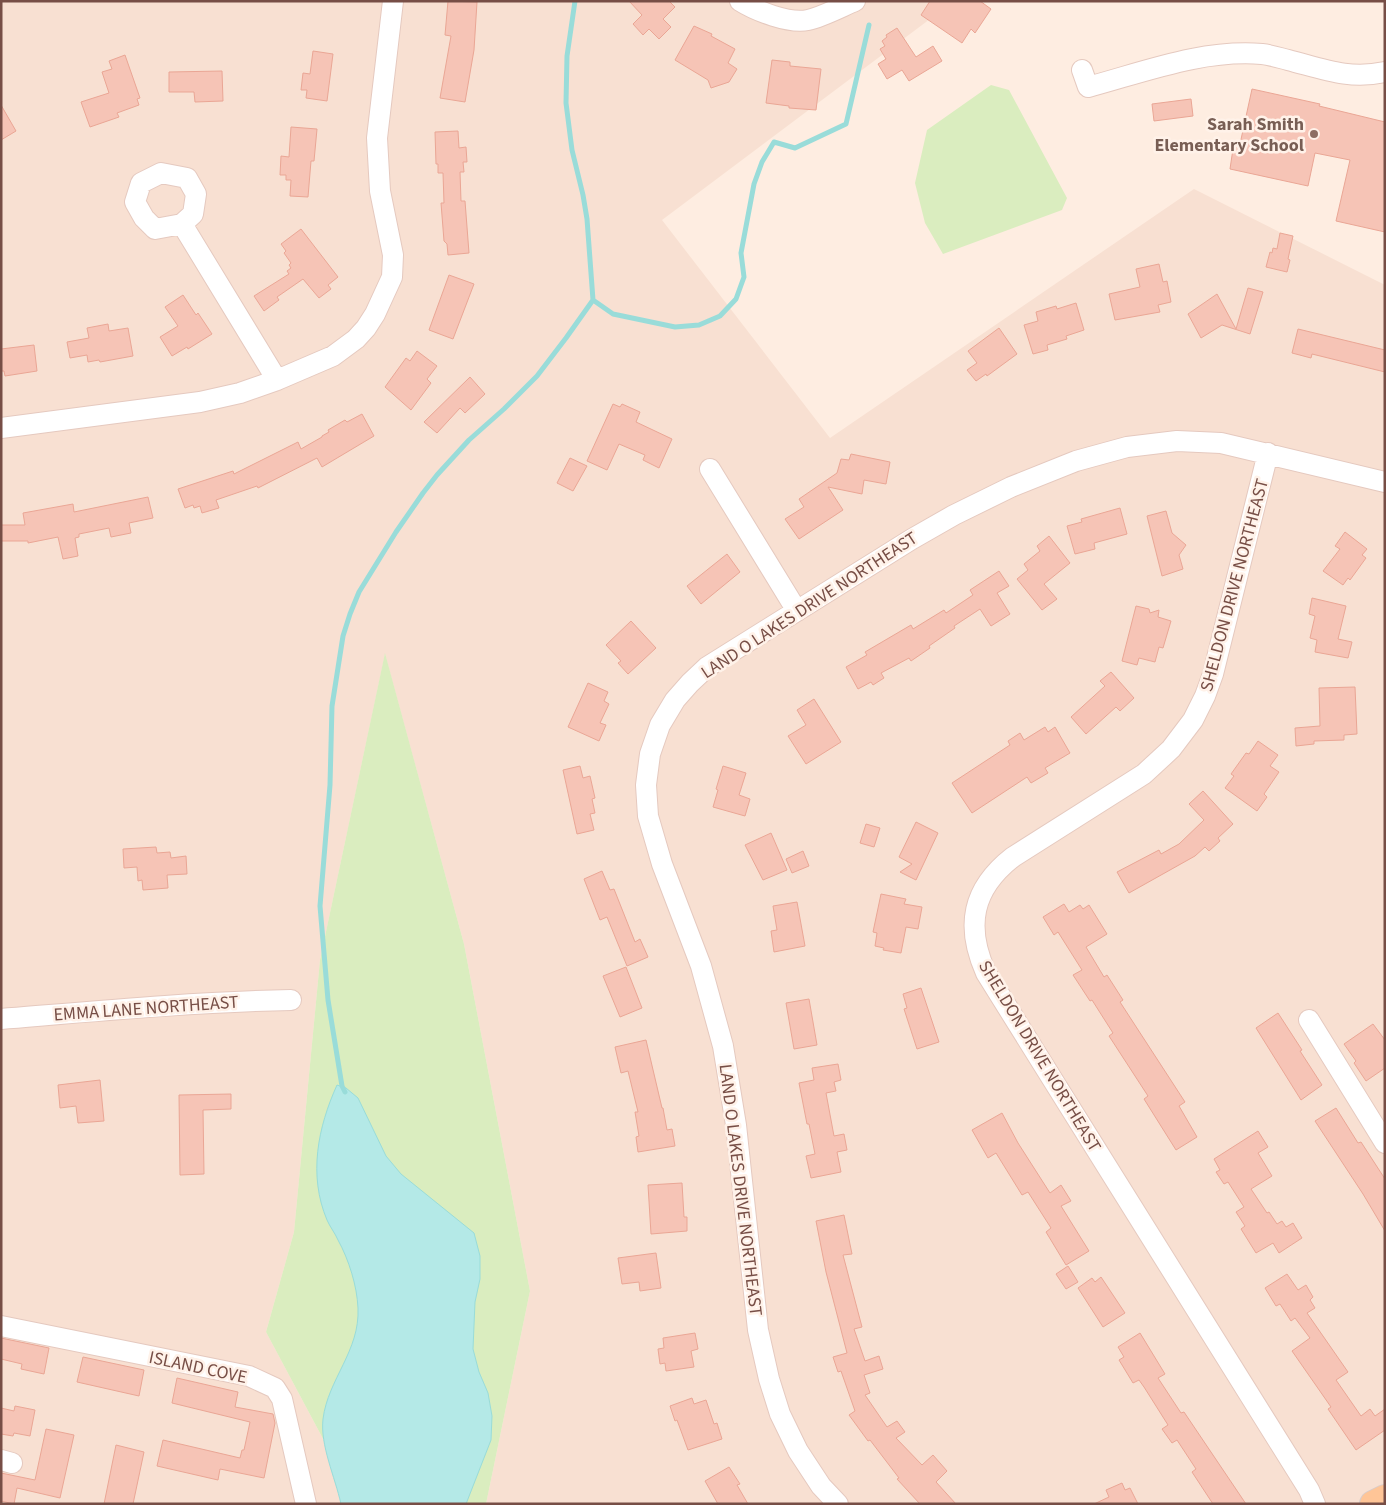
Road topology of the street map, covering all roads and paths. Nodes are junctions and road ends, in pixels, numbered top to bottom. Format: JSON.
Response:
{"nodes":[{"id":1,"x":394,"y":1,"type":"edge"},
{"id":2,"x":740,"y":1,"type":"edge"},
{"id":3,"x":856,"y":1,"type":"edge"},
{"id":4,"x":1082,"y":70,"type":"dead end"},
{"id":5,"x":1385,"y":72,"type":"edge"},
{"id":6,"x":182,"y":224,"type":"dead end"},
{"id":7,"x":277,"y":380,"type":"junction"},
{"id":8,"x":1,"y":428,"type":"edge"},
{"id":9,"x":1268,"y":453,"type":"junction"},
{"id":10,"x":710,"y":469,"type":"dead end"},
{"id":11,"x":1385,"y":482,"type":"edge"},
{"id":12,"x":797,"y":611,"type":"junction"},
{"id":13,"x":291,"y":1000,"type":"dead end"},
{"id":14,"x":1,"y":1019,"type":"edge"},
{"id":15,"x":1309,"y":1020,"type":"dead end"},
{"id":16,"x":1385,"y":1143,"type":"edge"},
{"id":17,"x":1,"y":1326,"type":"edge"},
{"id":18,"x":1385,"y":1498,"type":"edge"},
{"id":19,"x":306,"y":1504,"type":"edge"},
{"id":20,"x":838,"y":1504,"type":"edge"},
{"id":21,"x":1315,"y":1504,"type":"edge"},
{"id":22,"x":1373,"y":1504,"type":"edge"}],
"edges":[{"from":1,"to":7,"type":"street"},
{"from":2,"to":3,"type":"street"},
{"from":4,"to":5,"type":"street"},
{"from":6,"to":7,"type":"street"},
{"from":7,"to":8,"type":"street"},
{"from":9,"to":11,"type":"street","name":"LAND O LAKES DRIVE NORTHEAST"},
{"from":9,"to":12,"type":"street","name":"LAND O LAKES DRIVE NORTHEAST"},
{"from":9,"to":21,"type":"street","name":"SHELDON DRIVE NORTHEAST"},
{"from":10,"to":12,"type":"street"},
{"from":12,"to":20,"type":"street","name":"LAND O LAKES DRIVE NORTHEAST"},
{"from":13,"to":14,"type":"street","name":"EMMA LANE NORTHEAST"},
{"from":15,"to":16,"type":"street"},
{"from":17,"to":19,"type":"street","name":"ISLAND COVE"},
{"from":18,"to":22,"type":"main road"}]}
